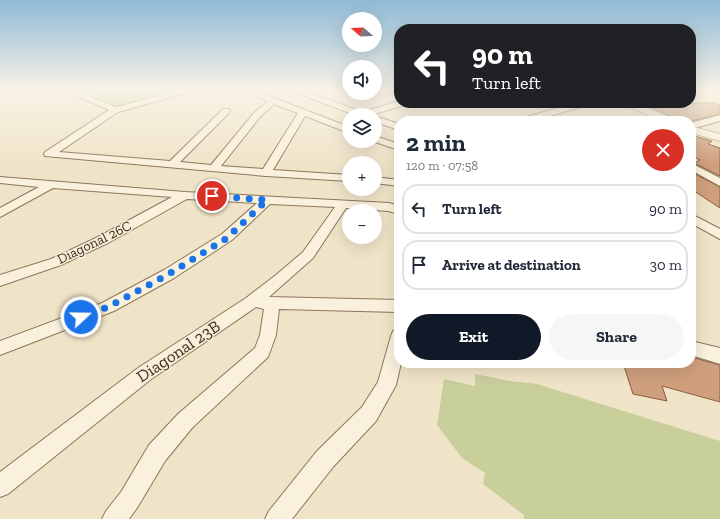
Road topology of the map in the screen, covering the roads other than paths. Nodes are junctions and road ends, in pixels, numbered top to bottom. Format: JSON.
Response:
{"nodes":[{"id":1,"x":106,"y":115,"type":"edge"},
{"id":2,"x":222,"y":115,"type":"edge"},
{"id":3,"x":257,"y":115,"type":"edge"},
{"id":4,"x":301,"y":115,"type":"edge"},
{"id":5,"x":311,"y":115,"type":"edge"},
{"id":6,"x":720,"y":118,"type":"edge"},
{"id":7,"x":382,"y":121,"type":"edge"},
{"id":8,"x":342,"y":122,"type":"edge"},
{"id":9,"x":335,"y":125,"type":"junction"},
{"id":10,"x":394,"y":125,"type":"edge"},
{"id":11,"x":696,"y":125,"type":"edge"},
{"id":12,"x":342,"y":128,"type":"edge"},
{"id":13,"x":696,"y":131,"type":"edge"},
{"id":14,"x":720,"y":138,"type":"edge"},
{"id":15,"x":382,"y":141,"type":"edge"},
{"id":16,"x":394,"y":145,"type":"edge"},
{"id":17,"x":172,"y":165,"type":"junction"},
{"id":18,"x":214,"y":168,"type":"junction"},
{"id":19,"x":696,"y":169,"type":"edge"},
{"id":20,"x":266,"y":173,"type":"junction"},
{"id":21,"x":342,"y":178,"type":"edge"},
{"id":22,"x":0,"y":180,"type":"edge"},
{"id":23,"x":382,"y":181,"type":"edge"},
{"id":24,"x":394,"y":182,"type":"edge"},
{"id":25,"x":720,"y":183,"type":"edge"},
{"id":26,"x":50,"y":185,"type":"junction"},
{"id":27,"x":185,"y":195,"type":"junction"},
{"id":28,"x":267,"y":200,"type":"junction"},
{"id":29,"x":343,"y":204,"type":"edge"},
{"id":30,"x":342,"y":205,"type":"edge"},
{"id":31,"x":382,"y":207,"type":"edge"},
{"id":32,"x":394,"y":208,"type":"edge"},
{"id":33,"x":0,"y":213,"type":"edge"},
{"id":34,"x":696,"y":221,"type":"edge"},
{"id":35,"x":720,"y":235,"type":"edge"},
{"id":36,"x":0,"y":281,"type":"edge"},
{"id":37,"x":252,"y":302,"type":"junction"},
{"id":38,"x":272,"y":304,"type":"junction"},
{"id":39,"x":394,"y":306,"type":"edge"},
{"id":40,"x":0,"y":348,"type":"edge"},
{"id":41,"x":696,"y":349,"type":"edge"},
{"id":42,"x":394,"y":356,"type":"edge"},
{"id":43,"x":720,"y":356,"type":"edge"},
{"id":44,"x":0,"y":486,"type":"edge"},
{"id":45,"x":114,"y":519,"type":"edge"},
{"id":46,"x":277,"y":519,"type":"edge"}],
"edges":[{"from":1,"to":17,"type":"street"},
{"from":2,"to":17,"type":"street"},
{"from":3,"to":18,"type":"street"},
{"from":4,"to":20,"type":"street"},
{"from":5,"to":9,"type":"street"},
{"from":6,"to":11,"type":"street"},
{"from":7,"to":10,"type":"street"},
{"from":8,"to":9,"type":"street"},
{"from":9,"to":12,"type":"street"},
{"from":13,"to":14,"type":"street"},
{"from":15,"to":16,"type":"street"},
{"from":17,"to":18,"type":"street"},
{"from":18,"to":20,"type":"street"},
{"from":19,"to":25,"type":"street"},
{"from":20,"to":21,"type":"street"},
{"from":22,"to":26,"type":"street"},
{"from":23,"to":24,"type":"street"},
{"from":26,"to":27,"type":"street"},
{"from":26,"to":33,"type":"street"},
{"from":27,"to":28,"type":"street"},
{"from":27,"to":36,"type":"street","name":"Diagonal 26C"},
{"from":28,"to":29,"type":"street"},
{"from":28,"to":40,"type":"street"},
{"from":30,"to":37,"type":"street","name":"Diagonal 23B"},
{"from":31,"to":32,"type":"street"},
{"from":34,"to":35,"type":"street"},
{"from":37,"to":38,"type":"street"},
{"from":37,"to":44,"type":"street","name":"Diagonal 23B"},
{"from":38,"to":39,"type":"street"},
{"from":38,"to":45,"type":"street"},
{"from":41,"to":43,"type":"street"},
{"from":42,"to":46,"type":"street"}]}
